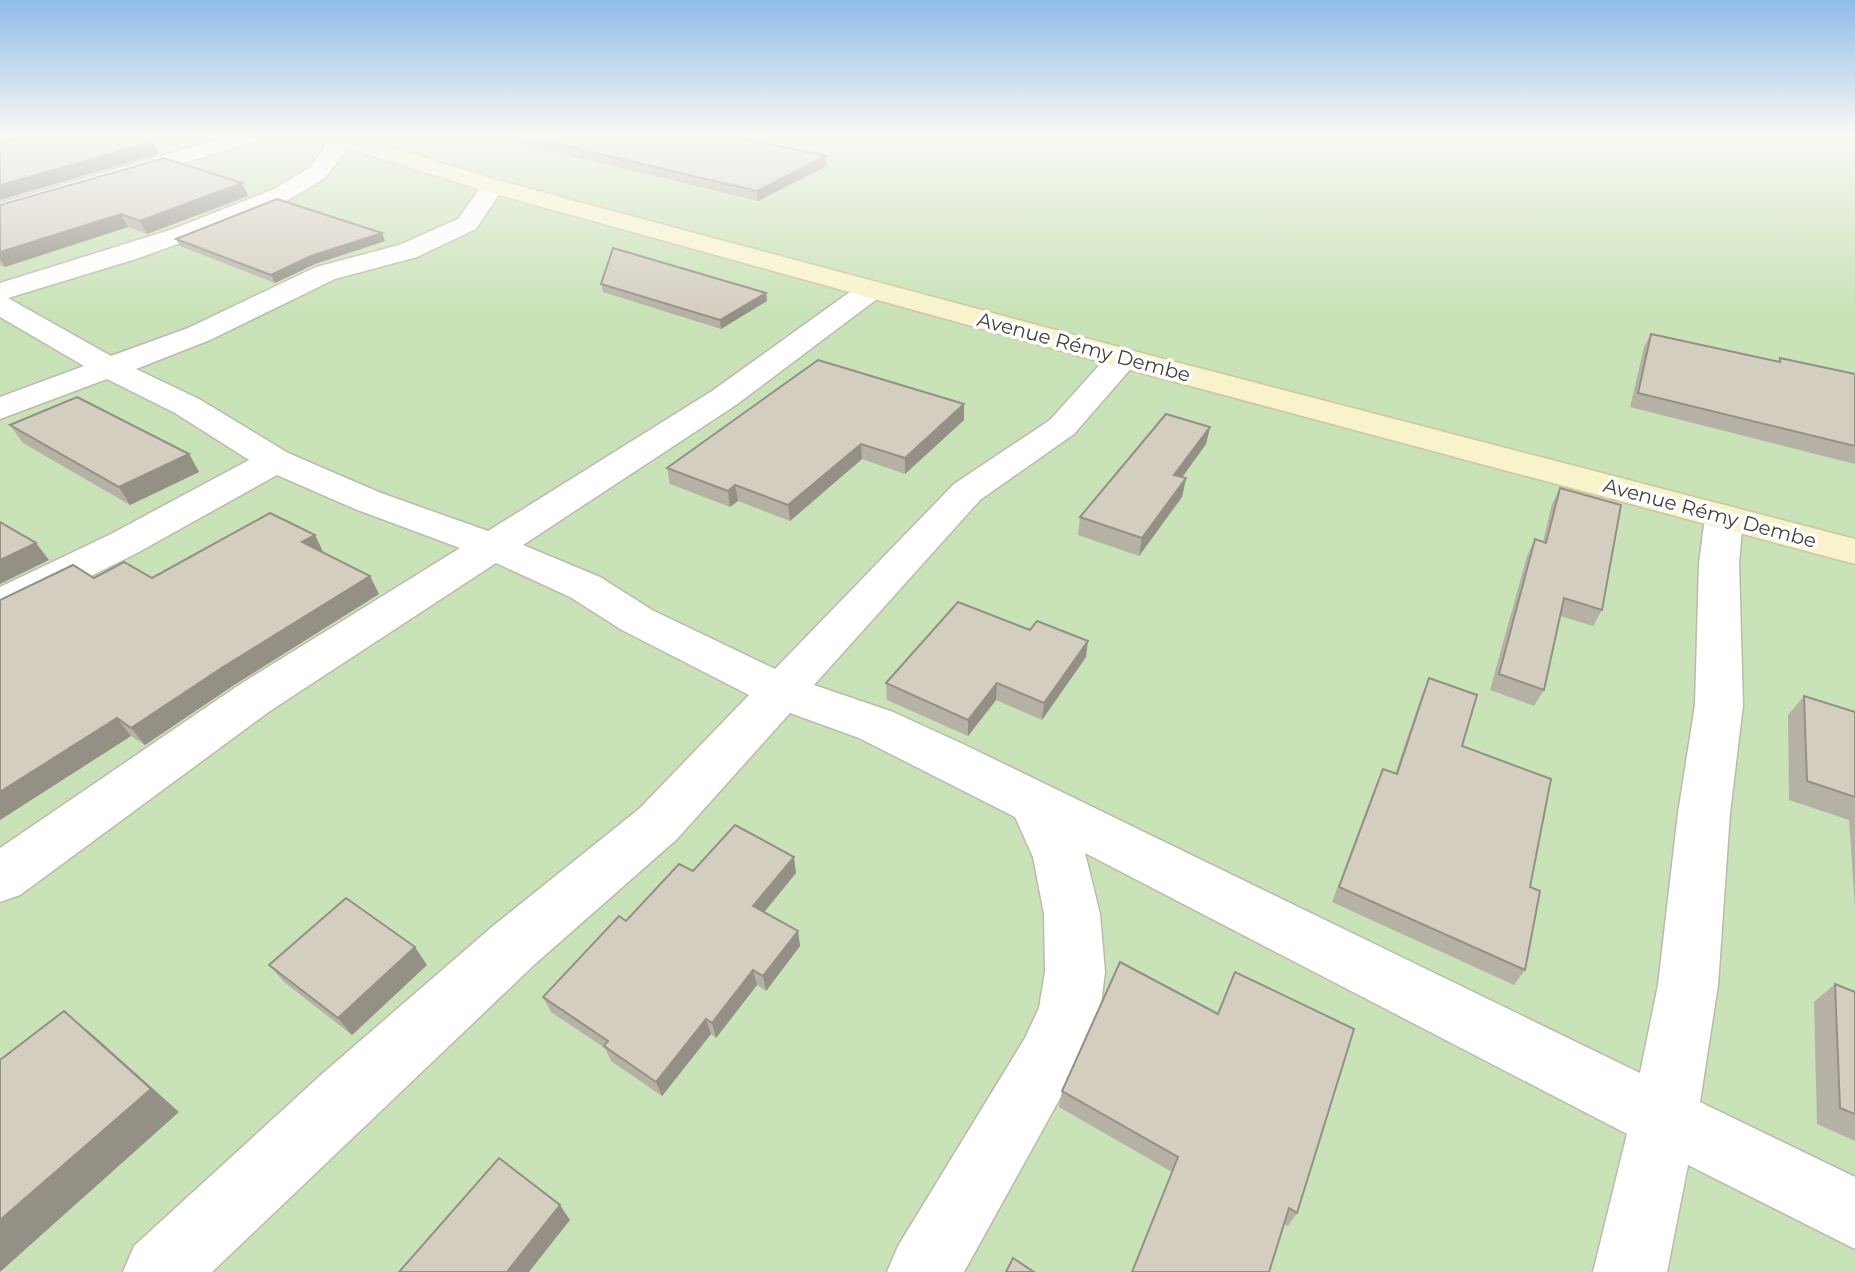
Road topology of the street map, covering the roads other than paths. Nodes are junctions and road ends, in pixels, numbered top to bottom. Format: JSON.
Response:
{"nodes":[{"id":1,"x":53,"y":195,"type":"edge"},
{"id":2,"x":277,"y":195,"type":"edge"},
{"id":3,"x":486,"y":195,"type":"edge"},
{"id":4,"x":527,"y":195,"type":"edge"},
{"id":5,"x":0,"y":211,"type":"edge"},
{"id":6,"x":871,"y":290,"type":"junction"},
{"id":7,"x":0,"y":292,"type":"edge"},
{"id":8,"x":0,"y":305,"type":"edge"},
{"id":9,"x":1123,"y":358,"type":"junction"},
{"id":10,"x":107,"y":367,"type":"junction"},
{"id":11,"x":0,"y":409,"type":"edge"},
{"id":12,"x":275,"y":461,"type":"junction"},
{"id":13,"x":1724,"y":517,"type":"junction"},
{"id":14,"x":490,"y":545,"type":"junction"},
{"id":15,"x":1855,"y":552,"type":"edge"},
{"id":16,"x":0,"y":604,"type":"edge"},
{"id":17,"x":782,"y":692,"type":"junction"},
{"id":18,"x":1035,"y":803,"type":"junction"},
{"id":19,"x":0,"y":878,"type":"edge"},
{"id":20,"x":1664,"y":1117,"type":"junction"},
{"id":21,"x":1855,"y":1214,"type":"edge"},
{"id":22,"x":160,"y":1272,"type":"edge"},
{"id":23,"x":924,"y":1272,"type":"edge"},
{"id":24,"x":1630,"y":1272,"type":"edge"}],
"edges":[{"from":1,"to":5,"type":"street"},
{"from":2,"to":7,"type":"street"},
{"from":3,"to":10,"type":"street"},
{"from":4,"to":6,"type":"street","name":"Avenue Rémy Dembe"},
{"from":6,"to":9,"type":"street","name":"Avenue Rémy Dembe"},
{"from":6,"to":14,"type":"street"},
{"from":8,"to":10,"type":"street"},
{"from":9,"to":13,"type":"street","name":"Avenue Rémy Dembe"},
{"from":9,"to":17,"type":"street"},
{"from":10,"to":11,"type":"street"},
{"from":10,"to":12,"type":"street"},
{"from":12,"to":14,"type":"street"},
{"from":12,"to":16,"type":"street"},
{"from":13,"to":15,"type":"street","name":"Avenue Rémy Dembe"},
{"from":13,"to":20,"type":"street"},
{"from":14,"to":17,"type":"street"},
{"from":14,"to":19,"type":"street"},
{"from":17,"to":18,"type":"street"},
{"from":17,"to":22,"type":"street"},
{"from":18,"to":20,"type":"street"},
{"from":18,"to":23,"type":"street"},
{"from":20,"to":21,"type":"street"},
{"from":20,"to":24,"type":"street"}]}
